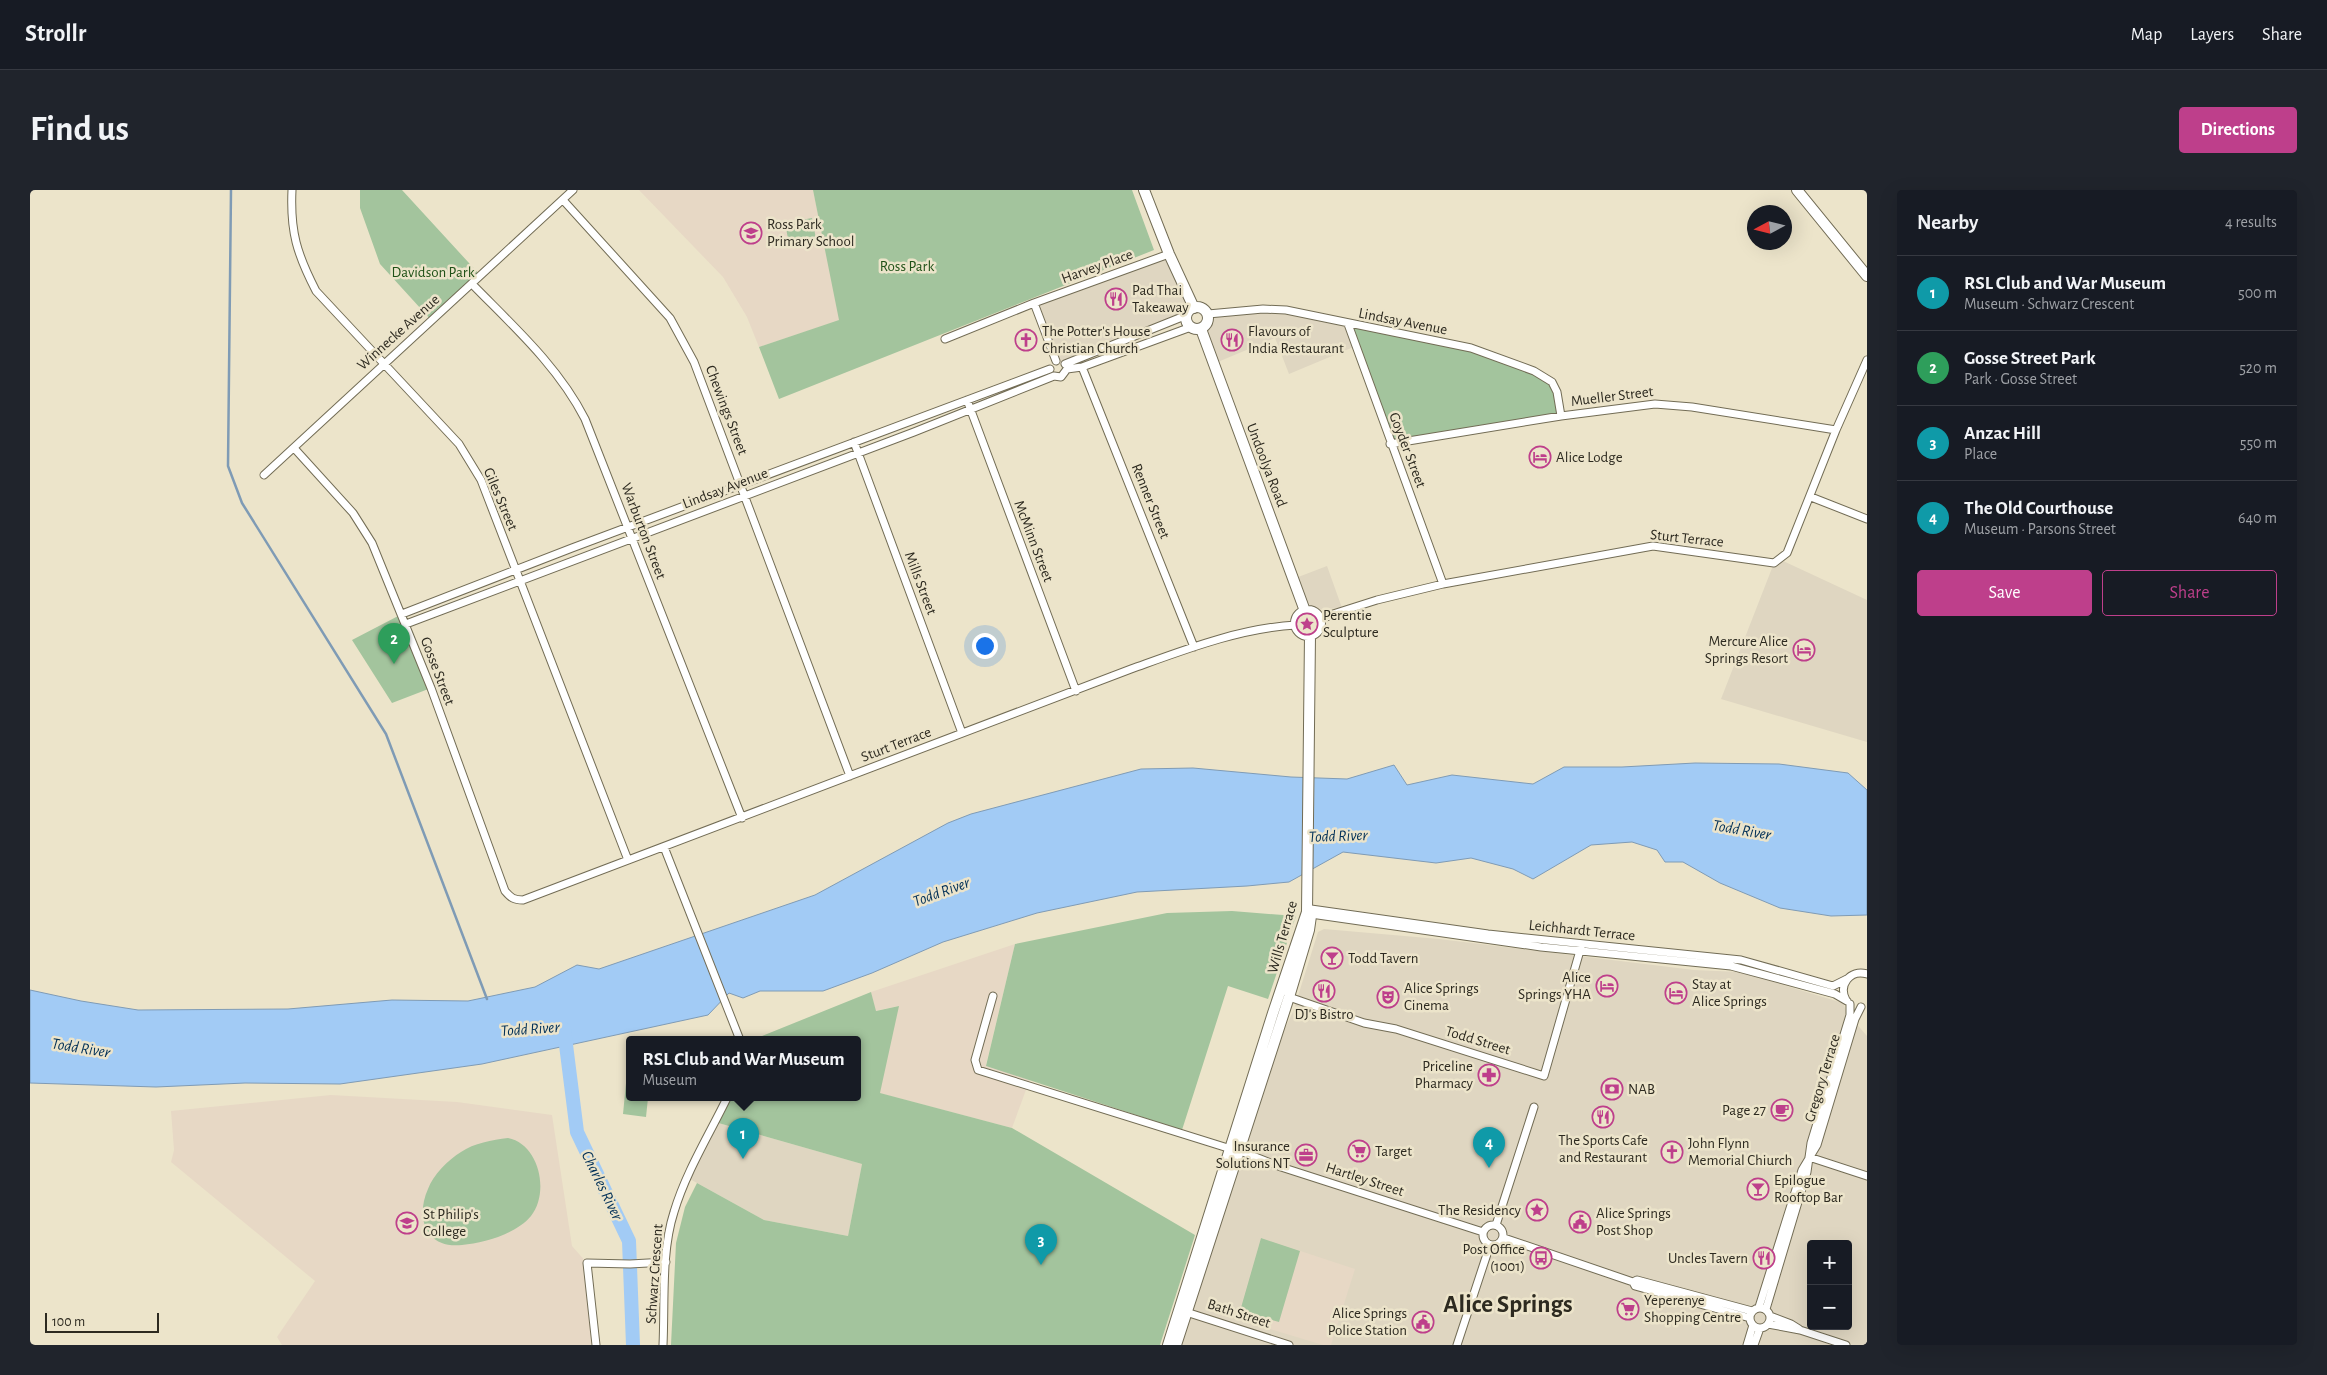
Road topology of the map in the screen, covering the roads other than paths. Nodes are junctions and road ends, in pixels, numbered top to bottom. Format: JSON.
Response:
{"nodes":[{"id":1,"x":292,"y":190,"type":"edge"},
{"id":2,"x":573,"y":190,"type":"edge"},
{"id":3,"x":1144,"y":190,"type":"edge"},
{"id":4,"x":1796,"y":190,"type":"edge"},
{"id":5,"x":562,"y":200,"type":"junction"},
{"id":6,"x":1170,"y":254,"type":"junction"},
{"id":7,"x":1867,"y":276,"type":"edge"},
{"id":8,"x":472,"y":284,"type":"junction"},
{"id":9,"x":1034,"y":303,"type":"junction"},
{"id":10,"x":1190,"y":311,"type":"junction"},
{"id":11,"x":1208,"y":314,"type":"junction"},
{"id":12,"x":1348,"y":324,"type":"junction"},
{"id":13,"x":1196,"y":328,"type":"junction"},
{"id":14,"x":945,"y":339,"type":"dead end"},
{"id":15,"x":1867,"y":360,"type":"edge"},
{"id":16,"x":1056,"y":361,"type":"junction"},
{"id":17,"x":384,"y":362,"type":"junction"},
{"id":18,"x":1066,"y":367,"type":"junction"},
{"id":19,"x":1082,"y":367,"type":"junction"},
{"id":20,"x":1050,"y":368,"type":"junction"},
{"id":21,"x":1054,"y":376,"type":"junction"},
{"id":22,"x":967,"y":400,"type":"junction"},
{"id":23,"x":970,"y":410,"type":"junction"},
{"id":24,"x":1561,"y":416,"type":"junction"},
{"id":25,"x":1836,"y":430,"type":"junction"},
{"id":26,"x":854,"y":442,"type":"junction"},
{"id":27,"x":1390,"y":444,"type":"junction"},
{"id":28,"x":294,"y":448,"type":"junction"},
{"id":29,"x":858,"y":453,"type":"junction"},
{"id":30,"x":264,"y":475,"type":"dead end"},
{"id":31,"x":740,"y":484,"type":"junction"},
{"id":32,"x":745,"y":495,"type":"junction"},
{"id":33,"x":1811,"y":497,"type":"junction"},
{"id":34,"x":1867,"y":520,"type":"edge"},
{"id":35,"x":627,"y":527,"type":"junction"},
{"id":36,"x":632,"y":539,"type":"junction"},
{"id":37,"x":515,"y":571,"type":"junction"},
{"id":38,"x":519,"y":582,"type":"junction"},
{"id":39,"x":1443,"y":584,"type":"junction"},
{"id":40,"x":1305,"y":611,"type":"junction"},
{"id":41,"x":402,"y":614,"type":"junction"},
{"id":42,"x":1320,"y":620,"type":"junction"},
{"id":43,"x":406,"y":624,"type":"junction"},
{"id":44,"x":1296,"y":625,"type":"junction"},
{"id":45,"x":1310,"y":635,"type":"junction"},
{"id":46,"x":1194,"y":647,"type":"junction"},
{"id":47,"x":1076,"y":691,"type":"junction"},
{"id":48,"x":962,"y":733,"type":"junction"},
{"id":49,"x":850,"y":776,"type":"junction"},
{"id":50,"x":742,"y":818,"type":"junction"},
{"id":51,"x":664,"y":847,"type":"junction"},
{"id":52,"x":628,"y":860,"type":"junction"},
{"id":53,"x":510,"y":897,"type":"joint"},
{"id":54,"x":1309,"y":908,"type":"junction"},
{"id":55,"x":1581,"y":948,"type":"junction"},
{"id":56,"x":1867,"y":974,"type":"edge"},
{"id":57,"x":1847,"y":979,"type":"junction"},
{"id":58,"x":1284,"y":995,"type":"junction"},
{"id":59,"x":993,"y":996,"type":"dead end"},
{"id":60,"x":1848,"y":1002,"type":"junction"},
{"id":61,"x":1864,"y":1007,"type":"edge"},
{"id":62,"x":738,"y":1036,"type":"edge"},
{"id":63,"x":726,"y":1101,"type":"edge"},
{"id":64,"x":1534,"y":1107,"type":"dead end"},
{"id":65,"x":1235,"y":1150,"type":"junction"},
{"id":66,"x":1809,"y":1157,"type":"junction"},
{"id":67,"x":1867,"y":1176,"type":"edge"},
{"id":68,"x":1496,"y":1225,"type":"junction"},
{"id":69,"x":1483,"y":1232,"type":"junction"},
{"id":70,"x":1504,"y":1238,"type":"junction"},
{"id":71,"x":1490,"y":1245,"type":"junction"},
{"id":72,"x":666,"y":1262,"type":"junction"},
{"id":73,"x":1183,"y":1311,"type":"junction"},
{"id":74,"x":1757,"y":1311,"type":"junction"},
{"id":75,"x":1770,"y":1316,"type":"junction"},
{"id":76,"x":1768,"y":1324,"type":"junction"},
{"id":77,"x":1757,"y":1327,"type":"junction"},
{"id":78,"x":1800,"y":1330,"type":"junction"},
{"id":79,"x":596,"y":1345,"type":"edge"},
{"id":80,"x":663,"y":1345,"type":"edge"},
{"id":81,"x":1168,"y":1345,"type":"edge"},
{"id":82,"x":1176,"y":1345,"type":"edge"},
{"id":83,"x":1289,"y":1345,"type":"edge"},
{"id":84,"x":1457,"y":1345,"type":"edge"},
{"id":85,"x":1747,"y":1345,"type":"edge"},
{"id":86,"x":1754,"y":1345,"type":"edge"},
{"id":87,"x":1846,"y":1345,"type":"edge"}],
"edges":[{"from":1,"to":17,"type":"street","name":"Giles Street"},
{"from":2,"to":5,"type":"street","name":"Winnecke Avenue"},
{"from":3,"to":6,"type":"main road"},
{"from":4,"to":7,"type":"main road"},
{"from":5,"to":8,"type":"street","name":"Winnecke Avenue"},
{"from":5,"to":31,"type":"street","name":"Chewings Street"},
{"from":6,"to":9,"type":"street","name":"Harvey Place"},
{"from":6,"to":10,"type":"main road"},
{"from":8,"to":17,"type":"street","name":"Winnecke Avenue"},
{"from":8,"to":35,"type":"street","name":"Warburton Street"},
{"from":9,"to":14,"type":"street","name":"Harvey Place"},
{"from":9,"to":16,"type":"street"},
{"from":10,"to":11,"type":"main road"},
{"from":10,"to":13,"type":"main road"},
{"from":10,"to":18,"type":"street"},
{"from":11,"to":12,"type":"street","name":"Lindsay Avenue"},
{"from":11,"to":13,"type":"main road"},
{"from":12,"to":24,"type":"street","name":"Lindsay Avenue"},
{"from":12,"to":27,"type":"street","name":"Goyder Street"},
{"from":13,"to":19,"type":"street"},
{"from":13,"to":40,"type":"main road","name":"Undoolya Road"},
{"from":15,"to":25,"type":"street","name":"Sturt Terrace"},
{"from":16,"to":18,"type":"street"},
{"from":16,"to":20,"type":"street"},
{"from":17,"to":28,"type":"street","name":"Winnecke Avenue"},
{"from":17,"to":37,"type":"street","name":"Giles Street"},
{"from":18,"to":19,"type":"street"},
{"from":18,"to":21,"type":"street","name":"Lindsay Avenue"},
{"from":19,"to":46,"type":"street","name":"Renner Street"},
{"from":20,"to":21,"type":"street"},
{"from":20,"to":22,"type":"street","name":"Lindsay Avenue"},
{"from":21,"to":23,"type":"street","name":"Lindsay Avenue"},
{"from":22,"to":23,"type":"street","name":"McMinn Street"},
{"from":22,"to":26,"type":"street","name":"Lindsay Avenue"},
{"from":23,"to":29,"type":"street","name":"Lindsay Avenue"},
{"from":23,"to":47,"type":"street","name":"McMinn Street"},
{"from":24,"to":25,"type":"street","name":"Mueller Street"},
{"from":24,"to":27,"type":"street","name":"Mueller Street"},
{"from":25,"to":33,"type":"street","name":"Sturt Terrace"},
{"from":26,"to":29,"type":"street","name":"Mills Street"},
{"from":26,"to":31,"type":"street","name":"Lindsay Avenue"},
{"from":27,"to":39,"type":"street","name":"Goyder Street"},
{"from":28,"to":30,"type":"street","name":"Winnecke Avenue"},
{"from":28,"to":41,"type":"street","name":"Gosse Street"},
{"from":29,"to":32,"type":"street","name":"Lindsay Avenue"},
{"from":29,"to":48,"type":"street","name":"Mills Street"},
{"from":31,"to":32,"type":"street","name":"Chewings Street"},
{"from":31,"to":35,"type":"street","name":"Lindsay Avenue"},
{"from":32,"to":36,"type":"street","name":"Lindsay Avenue"},
{"from":32,"to":49,"type":"street","name":"Chewings Street"},
{"from":33,"to":34,"type":"street"},
{"from":33,"to":39,"type":"street","name":"Sturt Terrace"},
{"from":35,"to":36,"type":"street","name":"Warburton Street"},
{"from":35,"to":37,"type":"street","name":"Lindsay Avenue"},
{"from":36,"to":38,"type":"street","name":"Lindsay Avenue"},
{"from":36,"to":50,"type":"street","name":"Warburton Street"},
{"from":37,"to":38,"type":"street","name":"Giles Street"},
{"from":37,"to":41,"type":"street","name":"Lindsay Avenue"},
{"from":38,"to":43,"type":"street","name":"Lindsay Avenue"},
{"from":38,"to":52,"type":"street","name":"Giles Street"},
{"from":39,"to":42,"type":"street","name":"Sturt Terrace"},
{"from":40,"to":42,"type":"main road"},
{"from":40,"to":44,"type":"main road"},
{"from":41,"to":43,"type":"street","name":"Gosse Street"},
{"from":42,"to":45,"type":"main road"},
{"from":43,"to":53,"type":"street","name":"Gosse Street"},
{"from":44,"to":45,"type":"main road"},
{"from":44,"to":46,"type":"street","name":"Sturt Terrace"},
{"from":45,"to":54,"type":"main road"},
{"from":46,"to":47,"type":"street","name":"Sturt Terrace"},
{"from":47,"to":48,"type":"street","name":"Sturt Terrace"},
{"from":48,"to":49,"type":"street","name":"Sturt Terrace"},
{"from":49,"to":50,"type":"street","name":"Sturt Terrace"},
{"from":50,"to":51,"type":"street","name":"Sturt Terrace"},
{"from":51,"to":52,"type":"street","name":"Sturt Terrace"},
{"from":51,"to":62,"type":"street"},
{"from":52,"to":53,"type":"street","name":"Sturt Terrace"},
{"from":54,"to":55,"type":"street","name":"Leichhardt Terrace"},
{"from":54,"to":58,"type":"main road","name":"Wills Terrace"},
{"from":55,"to":57,"type":"street","name":"Leichhardt Terrace"},
{"from":55,"to":58,"type":"street","name":"Todd Street"},
{"from":55,"to":60,"type":"street","name":"Leichhardt Terrace"},
{"from":56,"to":57,"type":"street","name":"Leichhardt Terrace"},
{"from":57,"to":60,"type":"street","name":"Gregory Terrace"},
{"from":58,"to":65,"type":"main road","name":"Wills Terrace"},
{"from":59,"to":65,"type":"street","name":"Hartley Street"},
{"from":60,"to":61,"type":"street","name":"Leichhardt Terrace"},
{"from":60,"to":66,"type":"street","name":"Gregory Terrace"},
{"from":61,"to":66,"type":"street","name":"Gregory Terrace"},
{"from":63,"to":72,"type":"street","name":"Schwarz Crescent"},
{"from":64,"to":68,"type":"street"},
{"from":65,"to":69,"type":"street","name":"Hartley Street"},
{"from":65,"to":73,"type":"main road","name":"Wills Terrace"},
{"from":66,"to":67,"type":"street"},
{"from":66,"to":74,"type":"street","name":"Gregory Terrace"},
{"from":68,"to":69,"type":"street"},
{"from":68,"to":70,"type":"street"},
{"from":69,"to":71,"type":"street"},
{"from":70,"to":71,"type":"street"},
{"from":70,"to":74,"type":"street"},
{"from":71,"to":84,"type":"street"},
{"from":72,"to":79,"type":"street"},
{"from":72,"to":80,"type":"street","name":"Schwarz Crescent"},
{"from":73,"to":81,"type":"main road","name":"Wills Terrace"},
{"from":73,"to":82,"type":"main road","name":"Wills Terrace"},
{"from":73,"to":83,"type":"street","name":"Bath Street"},
{"from":74,"to":75,"type":"street"},
{"from":74,"to":77,"type":"street"},
{"from":75,"to":76,"type":"street"},
{"from":75,"to":78,"type":"street"},
{"from":76,"to":77,"type":"street"},
{"from":76,"to":78,"type":"street"},
{"from":77,"to":85,"type":"street"},
{"from":77,"to":86,"type":"street"},
{"from":78,"to":87,"type":"street"}]}
